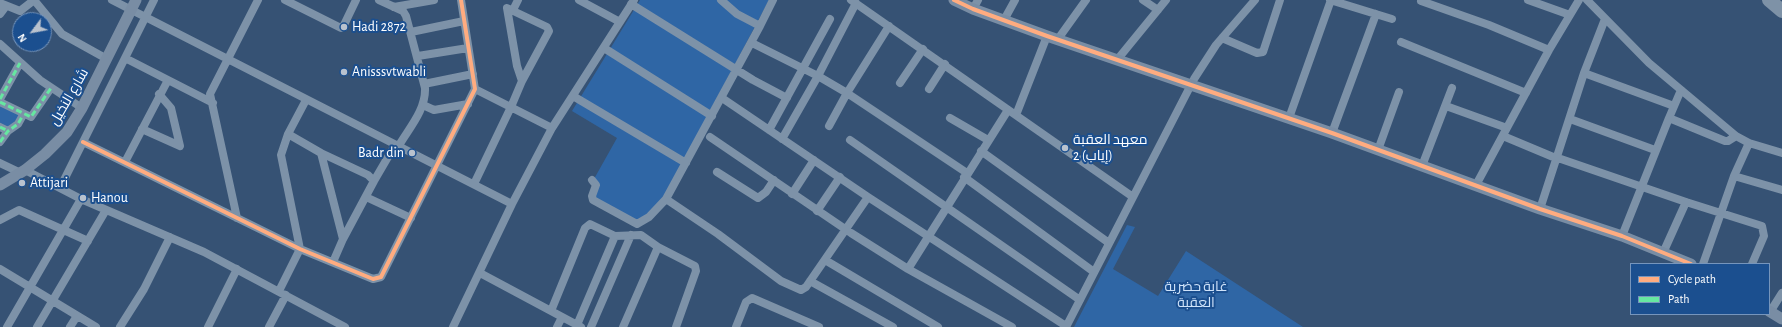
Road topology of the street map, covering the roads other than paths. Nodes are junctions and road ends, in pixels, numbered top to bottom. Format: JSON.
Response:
{"nodes":[{"id":1,"x":34,"y":0,"type":"edge"},
{"id":2,"x":112,"y":0,"type":"edge"},
{"id":3,"x":136,"y":0,"type":"edge"},
{"id":4,"x":154,"y":0,"type":"edge"},
{"id":5,"x":258,"y":0,"type":"edge"},
{"id":6,"x":286,"y":0,"type":"edge"},
{"id":7,"x":356,"y":0,"type":"edge"},
{"id":8,"x":378,"y":0,"type":"edge"},
{"id":9,"x":434,"y":0,"type":"edge"},
{"id":10,"x":461,"y":0,"type":"edge"},
{"id":11,"x":518,"y":0,"type":"edge"},
{"id":12,"x":579,"y":0,"type":"edge"},
{"id":13,"x":721,"y":0,"type":"edge"},
{"id":14,"x":773,"y":0,"type":"edge"},
{"id":15,"x":954,"y":0,"type":"edge"},
{"id":16,"x":1015,"y":0,"type":"edge"},
{"id":17,"x":1086,"y":0,"type":"edge"},
{"id":18,"x":1143,"y":0,"type":"edge"},
{"id":19,"x":1166,"y":0,"type":"edge"},
{"id":20,"x":1280,"y":0,"type":"edge"},
{"id":21,"x":1330,"y":0,"type":"edge"},
{"id":22,"x":1528,"y":0,"type":"edge"},
{"id":23,"x":1550,"y":0,"type":"edge"},
{"id":24,"x":1579,"y":0,"type":"edge"},
{"id":25,"x":1587,"y":0,"type":"edge"},
{"id":26,"x":1769,"y":0,"type":"edge"},
{"id":27,"x":1421,"y":1,"type":"edge"},
{"id":28,"x":632,"y":2,"type":"edge"},
{"id":29,"x":853,"y":2,"type":"edge"},
{"id":30,"x":1250,"y":2,"type":"edge"},
{"id":31,"x":3,"y":4,"type":"edge"},
{"id":32,"x":975,"y":4,"type":"edge"},
{"id":33,"x":394,"y":7,"type":"junction"},
{"id":34,"x":130,"y":10,"type":"junction"},
{"id":35,"x":512,"y":10,"type":"junction"},
{"id":36,"x":1158,"y":10,"type":"junction"},
{"id":37,"x":1559,"y":10,"type":"junction"},
{"id":38,"x":1782,"y":10,"type":"edge"},
{"id":39,"x":0,"y":14,"type":"edge"},
{"id":40,"x":1376,"y":14,"type":"junction"},
{"id":41,"x":1570,"y":15,"type":"junction"},
{"id":42,"x":145,"y":17,"type":"junction"},
{"id":43,"x":830,"y":19,"type":"dead end"},
{"id":44,"x":1392,"y":19,"type":"dead end"},
{"id":45,"x":1605,"y":19,"type":"junction"},
{"id":46,"x":1004,"y":20,"type":"junction"},
{"id":47,"x":464,"y":21,"type":"junction"},
{"id":48,"x":620,"y":22,"type":"junction"},
{"id":49,"x":760,"y":26,"type":"junction"},
{"id":50,"x":889,"y":26,"type":"junction"},
{"id":51,"x":411,"y":32,"type":"junction"},
{"id":52,"x":1052,"y":38,"type":"junction"},
{"id":53,"x":1222,"y":38,"type":"junction"},
{"id":54,"x":1401,"y":42,"type":"dead end"},
{"id":55,"x":752,"y":43,"type":"junction"},
{"id":56,"x":0,"y":44,"type":"edge"},
{"id":57,"x":468,"y":48,"type":"junction"},
{"id":58,"x":604,"y":48,"type":"junction"},
{"id":59,"x":923,"y":49,"type":"junction"},
{"id":60,"x":1549,"y":50,"type":"junction"},
{"id":61,"x":418,"y":56,"type":"junction"},
{"id":62,"x":125,"y":58,"type":"junction"},
{"id":63,"x":227,"y":58,"type":"junction"},
{"id":64,"x":107,"y":59,"type":"junction"},
{"id":65,"x":1117,"y":60,"type":"junction"},
{"id":66,"x":20,"y":63,"type":"junction"},
{"id":67,"x":945,"y":64,"type":"junction"},
{"id":68,"x":736,"y":69,"type":"junction"},
{"id":69,"x":803,"y":70,"type":"junction"},
{"id":70,"x":1584,"y":73,"type":"junction"},
{"id":71,"x":473,"y":74,"type":"junction"},
{"id":72,"x":818,"y":76,"type":"junction"},
{"id":73,"x":168,"y":80,"type":"junction"},
{"id":74,"x":522,"y":80,"type":"junction"},
{"id":75,"x":900,"y":83,"type":"dead end"},
{"id":76,"x":424,"y":84,"type":"junction"},
{"id":77,"x":1191,"y":84,"type":"junction"},
{"id":78,"x":51,"y":88,"type":"junction"},
{"id":79,"x":1452,"y":88,"type":"dead end"},
{"id":80,"x":475,"y":89,"type":"junction"},
{"id":81,"x":929,"y":89,"type":"dead end"},
{"id":82,"x":1681,"y":90,"type":"junction"},
{"id":83,"x":1399,"y":92,"type":"dead end"},
{"id":84,"x":847,"y":93,"type":"junction"},
{"id":85,"x":1526,"y":93,"type":"junction"},
{"id":86,"x":159,"y":94,"type":"junction"},
{"id":87,"x":573,"y":96,"type":"junction"},
{"id":88,"x":722,"y":98,"type":"junction"},
{"id":89,"x":787,"y":98,"type":"junction"},
{"id":90,"x":306,"y":100,"type":"junction"},
{"id":91,"x":0,"y":101,"type":"edge"},
{"id":92,"x":213,"y":103,"type":"junction"},
{"id":93,"x":468,"y":104,"type":"junction"},
{"id":94,"x":422,"y":105,"type":"junction"},
{"id":95,"x":1446,"y":106,"type":"junction"},
{"id":96,"x":1674,"y":106,"type":"junction"},
{"id":97,"x":511,"y":107,"type":"junction"},
{"id":98,"x":82,"y":108,"type":"junction"},
{"id":99,"x":1008,"y":110,"type":"junction"},
{"id":100,"x":23,"y":115,"type":"junction"},
{"id":101,"x":1016,"y":115,"type":"junction"},
{"id":102,"x":712,"y":116,"type":"junction"},
{"id":103,"x":950,"y":118,"type":"dead end"},
{"id":104,"x":1289,"y":118,"type":"junction"},
{"id":105,"x":1669,"y":118,"type":"junction"},
{"id":106,"x":1570,"y":119,"type":"junction"},
{"id":107,"x":829,"y":126,"type":"dead end"},
{"id":108,"x":0,"y":127,"type":"edge"},
{"id":109,"x":552,"y":128,"type":"junction"},
{"id":110,"x":1507,"y":128,"type":"junction"},
{"id":111,"x":142,"y":129,"type":"junction"},
{"id":112,"x":769,"y":130,"type":"junction"},
{"id":113,"x":8,"y":131,"type":"junction"},
{"id":114,"x":1332,"y":133,"type":"junction"},
{"id":115,"x":288,"y":134,"type":"junction"},
{"id":116,"x":1503,"y":136,"type":"junction"},
{"id":117,"x":1736,"y":136,"type":"junction"},
{"id":118,"x":710,"y":137,"type":"dead end"},
{"id":119,"x":782,"y":138,"type":"junction"},
{"id":120,"x":850,"y":140,"type":"dead end"},
{"id":121,"x":988,"y":140,"type":"junction"},
{"id":122,"x":0,"y":142,"type":"edge"},
{"id":123,"x":83,"y":142,"type":"junction"},
{"id":124,"x":1749,"y":142,"type":"junction"},
{"id":125,"x":396,"y":146,"type":"junction"},
{"id":126,"x":1378,"y":150,"type":"junction"},
{"id":127,"x":1655,"y":150,"type":"junction"},
{"id":128,"x":981,"y":151,"type":"junction"},
{"id":129,"x":321,"y":153,"type":"junction"},
{"id":130,"x":1782,"y":153,"type":"edge"},
{"id":131,"x":1558,"y":158,"type":"junction"},
{"id":132,"x":814,"y":160,"type":"junction"},
{"id":133,"x":125,"y":162,"type":"junction"},
{"id":134,"x":0,"y":163,"type":"edge"},
{"id":135,"x":686,"y":163,"type":"junction"},
{"id":136,"x":437,"y":166,"type":"junction"},
{"id":137,"x":1422,"y":166,"type":"junction"},
{"id":138,"x":22,"y":172,"type":"junction"},
{"id":139,"x":717,"y":172,"type":"dead end"},
{"id":140,"x":966,"y":175,"type":"junction"},
{"id":141,"x":1734,"y":176,"type":"junction"},
{"id":142,"x":840,"y":177,"type":"junction"},
{"id":143,"x":592,"y":180,"type":"dead end"},
{"id":144,"x":774,"y":180,"type":"junction"},
{"id":145,"x":374,"y":181,"type":"junction"},
{"id":146,"x":474,"y":184,"type":"junction"},
{"id":147,"x":0,"y":185,"type":"edge"},
{"id":148,"x":1476,"y":185,"type":"junction"},
{"id":149,"x":1641,"y":187,"type":"junction"},
{"id":150,"x":60,"y":188,"type":"junction"},
{"id":151,"x":1782,"y":190,"type":"edge"},
{"id":152,"x":792,"y":194,"type":"junction"},
{"id":153,"x":366,"y":197,"type":"junction"},
{"id":154,"x":868,"y":197,"type":"junction"},
{"id":155,"x":1133,"y":197,"type":"junction"},
{"id":156,"x":666,"y":198,"type":"junction"},
{"id":157,"x":81,"y":199,"type":"junction"},
{"id":158,"x":1686,"y":202,"type":"junction"},
{"id":159,"x":512,"y":204,"type":"junction"},
{"id":160,"x":946,"y":208,"type":"junction"},
{"id":161,"x":1540,"y":209,"type":"junction"},
{"id":162,"x":106,"y":210,"type":"junction"},
{"id":163,"x":817,"y":211,"type":"junction"},
{"id":164,"x":1721,"y":214,"type":"junction"},
{"id":165,"x":237,"y":218,"type":"junction"},
{"id":166,"x":411,"y":218,"type":"junction"},
{"id":167,"x":0,"y":220,"type":"edge"},
{"id":168,"x":64,"y":229,"type":"junction"},
{"id":169,"x":845,"y":229,"type":"junction"},
{"id":170,"x":631,"y":235,"type":"junction"},
{"id":171,"x":929,"y":235,"type":"junction"},
{"id":172,"x":615,"y":236,"type":"junction"},
{"id":173,"x":1622,"y":236,"type":"junction"},
{"id":174,"x":170,"y":237,"type":"junction"},
{"id":175,"x":343,"y":239,"type":"junction"},
{"id":176,"x":88,"y":241,"type":"junction"},
{"id":177,"x":1109,"y":243,"type":"junction"},
{"id":178,"x":658,"y":247,"type":"junction"},
{"id":179,"x":300,"y":249,"type":"junction"},
{"id":180,"x":1663,"y":253,"type":"junction"},
{"id":181,"x":825,"y":260,"type":"junction"},
{"id":182,"x":333,"y":262,"type":"junction"},
{"id":183,"x":1688,"y":263,"type":"edge"},
{"id":184,"x":1703,"y":263,"type":"edge"},
{"id":185,"x":1752,"y":263,"type":"edge"},
{"id":186,"x":0,"y":269,"type":"edge"},
{"id":187,"x":237,"y":269,"type":"junction"},
{"id":188,"x":908,"y":269,"type":"junction"},
{"id":189,"x":1094,"y":272,"type":"junction"},
{"id":190,"x":480,"y":273,"type":"junction"},
{"id":191,"x":810,"y":281,"type":"junction"},
{"id":192,"x":30,"y":288,"type":"junction"},
{"id":193,"x":283,"y":293,"type":"junction"},
{"id":194,"x":1782,"y":293,"type":"edge"},
{"id":195,"x":1080,"y":300,"type":"junction"},
{"id":196,"x":52,"y":302,"type":"junction"},
{"id":197,"x":550,"y":311,"type":"junction"},
{"id":198,"x":1770,"y":312,"type":"edge"},
{"id":199,"x":77,"y":316,"type":"junction"},
{"id":200,"x":562,"y":317,"type":"junction"},
{"id":201,"x":1782,"y":319,"type":"edge"},
{"id":202,"x":579,"y":326,"type":"edge"},
{"id":203,"x":678,"y":326,"type":"edge"},
{"id":204,"x":7,"y":327,"type":"edge"},
{"id":205,"x":37,"y":327,"type":"edge"},
{"id":206,"x":70,"y":327,"type":"edge"},
{"id":207,"x":96,"y":327,"type":"edge"},
{"id":208,"x":120,"y":327,"type":"edge"},
{"id":209,"x":208,"y":327,"type":"edge"},
{"id":210,"x":269,"y":327,"type":"edge"},
{"id":211,"x":345,"y":327,"type":"edge"},
{"id":212,"x":453,"y":327,"type":"edge"},
{"id":213,"x":558,"y":327,"type":"edge"},
{"id":214,"x":591,"y":327,"type":"edge"},
{"id":215,"x":623,"y":327,"type":"edge"},
{"id":216,"x":736,"y":327,"type":"edge"},
{"id":217,"x":818,"y":327,"type":"edge"},
{"id":218,"x":893,"y":327,"type":"edge"},
{"id":219,"x":938,"y":327,"type":"edge"},
{"id":220,"x":1012,"y":327,"type":"edge"},
{"id":221,"x":1066,"y":327,"type":"edge"}],
"edges":[{"from":1,"to":31,"type":"street"},
{"from":1,"to":64,"type":"street"},
{"from":2,"to":34,"type":"street"},
{"from":3,"to":34,"type":"street","name":"شارع النخيل"},
{"from":4,"to":42,"type":"street"},
{"from":5,"to":63,"type":"street"},
{"from":6,"to":7,"type":"street"},
{"from":8,"to":33,"type":"street"},
{"from":9,"to":33,"type":"street"},
{"from":10,"to":47,"type":"street"},
{"from":11,"to":35,"type":"street"},
{"from":12,"to":48,"type":"street"},
{"from":13,"to":49,"type":"street"},
{"from":14,"to":49,"type":"street"},
{"from":15,"to":32,"type":"street"},
{"from":16,"to":46,"type":"street"},
{"from":17,"to":52,"type":"street"},
{"from":18,"to":36,"type":"street"},
{"from":19,"to":36,"type":"street"},
{"from":20,"to":53,"type":"street"},
{"from":21,"to":40,"type":"street"},
{"from":21,"to":104,"type":"street"},
{"from":22,"to":37,"type":"street"},
{"from":23,"to":37,"type":"street"},
{"from":24,"to":41,"type":"street"},
{"from":25,"to":45,"type":"street"},
{"from":26,"to":38,"type":"highway"},
{"from":27,"to":60,"type":"street"},
{"from":28,"to":48,"type":"street"},
{"from":28,"to":68,"type":"street"},
{"from":29,"to":50,"type":"street"},
{"from":29,"to":72,"type":"street"},
{"from":30,"to":53,"type":"street"},
{"from":31,"to":39,"type":"street"},
{"from":32,"to":46,"type":"street"},
{"from":33,"to":51,"type":"street"},
{"from":34,"to":42,"type":"street"},
{"from":34,"to":64,"type":"street","name":"شارع النخيل"},
{"from":35,"to":74,"type":"street"},
{"from":35,"to":74,"type":"street"},
{"from":36,"to":65,"type":"street"},
{"from":37,"to":41,"type":"street"},
{"from":40,"to":44,"type":"street"},
{"from":40,"to":114,"type":"street"},
{"from":41,"to":60,"type":"street"},
{"from":42,"to":62,"type":"street"},
{"from":42,"to":63,"type":"street"},
{"from":43,"to":69,"type":"street"},
{"from":45,"to":70,"type":"street"},
{"from":45,"to":82,"type":"street"},
{"from":46,"to":52,"type":"street"},
{"from":47,"to":51,"type":"street"},
{"from":47,"to":57,"type":"street"},
{"from":48,"to":58,"type":"street"},
{"from":49,"to":55,"type":"street"},
{"from":50,"to":59,"type":"street"},
{"from":50,"to":84,"type":"street"},
{"from":51,"to":61,"type":"street"},
{"from":52,"to":65,"type":"street"},
{"from":52,"to":101,"type":"street"},
{"from":53,"to":77,"type":"street"},
{"from":54,"to":85,"type":"street"},
{"from":55,"to":68,"type":"street"},
{"from":55,"to":69,"type":"street"},
{"from":56,"to":66,"type":"street"},
{"from":57,"to":61,"type":"street"},
{"from":57,"to":71,"type":"street"},
{"from":58,"to":87,"type":"street"},
{"from":58,"to":102,"type":"street"},
{"from":59,"to":67,"type":"street"},
{"from":59,"to":75,"type":"street"},
{"from":60,"to":85,"type":"street"},
{"from":61,"to":76,"type":"street"},
{"from":62,"to":73,"type":"street"},
{"from":62,"to":123,"type":"street"},
{"from":63,"to":90,"type":"street"},
{"from":63,"to":92,"type":"street"},
{"from":64,"to":98,"type":"street","name":"شارع النخيل"},
{"from":65,"to":77,"type":"street"},
{"from":66,"to":78,"type":"street"},
{"from":66,"to":91,"type":"street"},
{"from":67,"to":81,"type":"street"},
{"from":67,"to":99,"type":"street"},
{"from":68,"to":88,"type":"street"},
{"from":68,"to":89,"type":"street"},
{"from":69,"to":72,"type":"street"},
{"from":69,"to":89,"type":"street"},
{"from":70,"to":96,"type":"street"},
{"from":70,"to":106,"type":"street"},
{"from":71,"to":76,"type":"street"},
{"from":71,"to":80,"type":"street"},
{"from":72,"to":84,"type":"street"},
{"from":72,"to":119,"type":"street"},
{"from":73,"to":86,"type":"street"},
{"from":73,"to":92,"type":"street"},
{"from":74,"to":97,"type":"street"},
{"from":76,"to":94,"type":"street"},
{"from":77,"to":104,"type":"street"},
{"from":77,"to":155,"type":"street"},
{"from":78,"to":98,"type":"street"},
{"from":78,"to":100,"type":"street"},
{"from":79,"to":95,"type":"street"},
{"from":80,"to":93,"type":"street"},
{"from":80,"to":97,"type":"street"},
{"from":82,"to":96,"type":"street"},
{"from":82,"to":117,"type":"street"},
{"from":83,"to":126,"type":"street"},
{"from":84,"to":107,"type":"street"},
{"from":84,"to":140,"type":"street"},
{"from":85,"to":110,"type":"street"},
{"from":86,"to":111,"type":"street"},
{"from":86,"to":111,"type":"street"},
{"from":87,"to":109,"type":"street"},
{"from":87,"to":135,"type":"street"},
{"from":88,"to":102,"type":"street"},
{"from":88,"to":112,"type":"street"},
{"from":89,"to":112,"type":"street"},
{"from":90,"to":115,"type":"street"},
{"from":90,"to":125,"type":"street"},
{"from":91,"to":100,"type":"street"},
{"from":92,"to":165,"type":"street"},
{"from":93,"to":94,"type":"street"},
{"from":93,"to":136,"type":"street"},
{"from":94,"to":125,"type":"street"},
{"from":95,"to":110,"type":"street"},
{"from":95,"to":137,"type":"street"},
{"from":96,"to":105,"type":"street"},
{"from":97,"to":109,"type":"street"},
{"from":97,"to":146,"type":"street"},
{"from":98,"to":138,"type":"street","name":"شارع النخيل"},
{"from":99,"to":101,"type":"street"},
{"from":99,"to":121,"type":"street"},
{"from":100,"to":113,"type":"street"},
{"from":101,"to":155,"type":"street"},
{"from":102,"to":135,"type":"street"},
{"from":103,"to":121,"type":"street"},
{"from":104,"to":114,"type":"street"},
{"from":105,"to":117,"type":"street"},
{"from":105,"to":127,"type":"street"},
{"from":106,"to":127,"type":"street"},
{"from":106,"to":131,"type":"street"},
{"from":108,"to":113,"type":"street"},
{"from":109,"to":159,"type":"street"},
{"from":110,"to":116,"type":"street"},
{"from":111,"to":133,"type":"street"},
{"from":112,"to":119,"type":"street"},
{"from":113,"to":122,"type":"street"},
{"from":114,"to":126,"type":"street"},
{"from":115,"to":129,"type":"street"},
{"from":115,"to":179,"type":"street"},
{"from":116,"to":131,"type":"street"},
{"from":116,"to":148,"type":"street"},
{"from":117,"to":124,"type":"street"},
{"from":118,"to":144,"type":"street"},
{"from":119,"to":132,"type":"street"},
{"from":120,"to":160,"type":"street"},
{"from":121,"to":128,"type":"street"},
{"from":123,"to":133,"type":"street"},
{"from":123,"to":150,"type":"street"},
{"from":124,"to":130,"type":"street"},
{"from":124,"to":141,"type":"street"},
{"from":125,"to":136,"type":"street"},
{"from":125,"to":145,"type":"street"},
{"from":126,"to":137,"type":"street"},
{"from":127,"to":149,"type":"street"},
{"from":128,"to":140,"type":"street"},
{"from":128,"to":177,"type":"street"},
{"from":129,"to":145,"type":"street"},
{"from":129,"to":175,"type":"street"},
{"from":131,"to":149,"type":"street"},
{"from":131,"to":161,"type":"street"},
{"from":132,"to":142,"type":"street"},
{"from":132,"to":152,"type":"street"},
{"from":133,"to":165,"type":"street"},
{"from":134,"to":138,"type":"street"},
{"from":135,"to":156,"type":"street"},
{"from":136,"to":146,"type":"street"},
{"from":136,"to":166,"type":"street"},
{"from":137,"to":148,"type":"street"},
{"from":138,"to":147,"type":"street","name":"شارع النخيل"},
{"from":138,"to":150,"type":"street"},
{"from":139,"to":144,"type":"street"},
{"from":140,"to":160,"type":"street"},
{"from":140,"to":189,"type":"street"},
{"from":141,"to":151,"type":"street"},
{"from":141,"to":164,"type":"street"},
{"from":142,"to":154,"type":"street"},
{"from":142,"to":163,"type":"street"},
{"from":143,"to":156,"type":"street"},
{"from":144,"to":152,"type":"street"},
{"from":145,"to":153,"type":"street"},
{"from":146,"to":159,"type":"street"},
{"from":148,"to":161,"type":"street"},
{"from":149,"to":158,"type":"street"},
{"from":149,"to":173,"type":"street"},
{"from":150,"to":157,"type":"street"},
{"from":152,"to":163,"type":"street"},
{"from":153,"to":166,"type":"street"},
{"from":153,"to":175,"type":"street"},
{"from":154,"to":169,"type":"street"},
{"from":154,"to":171,"type":"street"},
{"from":155,"to":177,"type":"street"},
{"from":156,"to":191,"type":"street"},
{"from":157,"to":162,"type":"street"},
{"from":157,"to":168,"type":"street"},
{"from":158,"to":164,"type":"street"},
{"from":158,"to":180,"type":"street"},
{"from":159,"to":190,"type":"street"},
{"from":160,"to":171,"type":"street"},
{"from":160,"to":195,"type":"street"},
{"from":161,"to":173,"type":"street"},
{"from":162,"to":174,"type":"street"},
{"from":162,"to":176,"type":"street"},
{"from":163,"to":169,"type":"street"},
{"from":164,"to":184,"type":"street"},
{"from":164,"to":185,"type":"street"},
{"from":165,"to":179,"type":"street"},
{"from":166,"to":182,"type":"street"},
{"from":167,"to":168,"type":"street"},
{"from":168,"to":176,"type":"street"},
{"from":168,"to":192,"type":"street"},
{"from":169,"to":181,"type":"street"},
{"from":169,"to":188,"type":"street"},
{"from":170,"to":172,"type":"street"},
{"from":170,"to":178,"type":"street"},
{"from":170,"to":214,"type":"street"},
{"from":171,"to":188,"type":"street"},
{"from":171,"to":221,"type":"street"},
{"from":172,"to":197,"type":"street"},
{"from":172,"to":202,"type":"street"},
{"from":173,"to":180,"type":"street"},
{"from":174,"to":187,"type":"street"},
{"from":174,"to":208,"type":"street"},
{"from":175,"to":182,"type":"street"},
{"from":176,"to":196,"type":"street"},
{"from":177,"to":189,"type":"street"},
{"from":178,"to":203,"type":"street"},
{"from":178,"to":215,"type":"street"},
{"from":179,"to":182,"type":"street"},
{"from":179,"to":193,"type":"street"},
{"from":180,"to":183,"type":"street"},
{"from":181,"to":191,"type":"street"},
{"from":181,"to":219,"type":"street"},
{"from":186,"to":192,"type":"street"},
{"from":187,"to":193,"type":"street"},
{"from":187,"to":209,"type":"street"},
{"from":188,"to":220,"type":"street"},
{"from":189,"to":195,"type":"street"},
{"from":190,"to":197,"type":"street"},
{"from":190,"to":212,"type":"street"},
{"from":191,"to":218,"type":"street"},
{"from":192,"to":196,"type":"street"},
{"from":192,"to":204,"type":"street"},
{"from":193,"to":210,"type":"street"},
{"from":193,"to":211,"type":"street"},
{"from":194,"to":198,"type":"street"},
{"from":195,"to":221,"type":"street"},
{"from":196,"to":199,"type":"street"},
{"from":196,"to":205,"type":"street"},
{"from":197,"to":200,"type":"street"},
{"from":198,"to":201,"type":"street"},
{"from":199,"to":206,"type":"street"},
{"from":199,"to":207,"type":"street"},
{"from":200,"to":202,"type":"street"},
{"from":200,"to":213,"type":"street"},
{"from":216,"to":217,"type":"street"}]}
